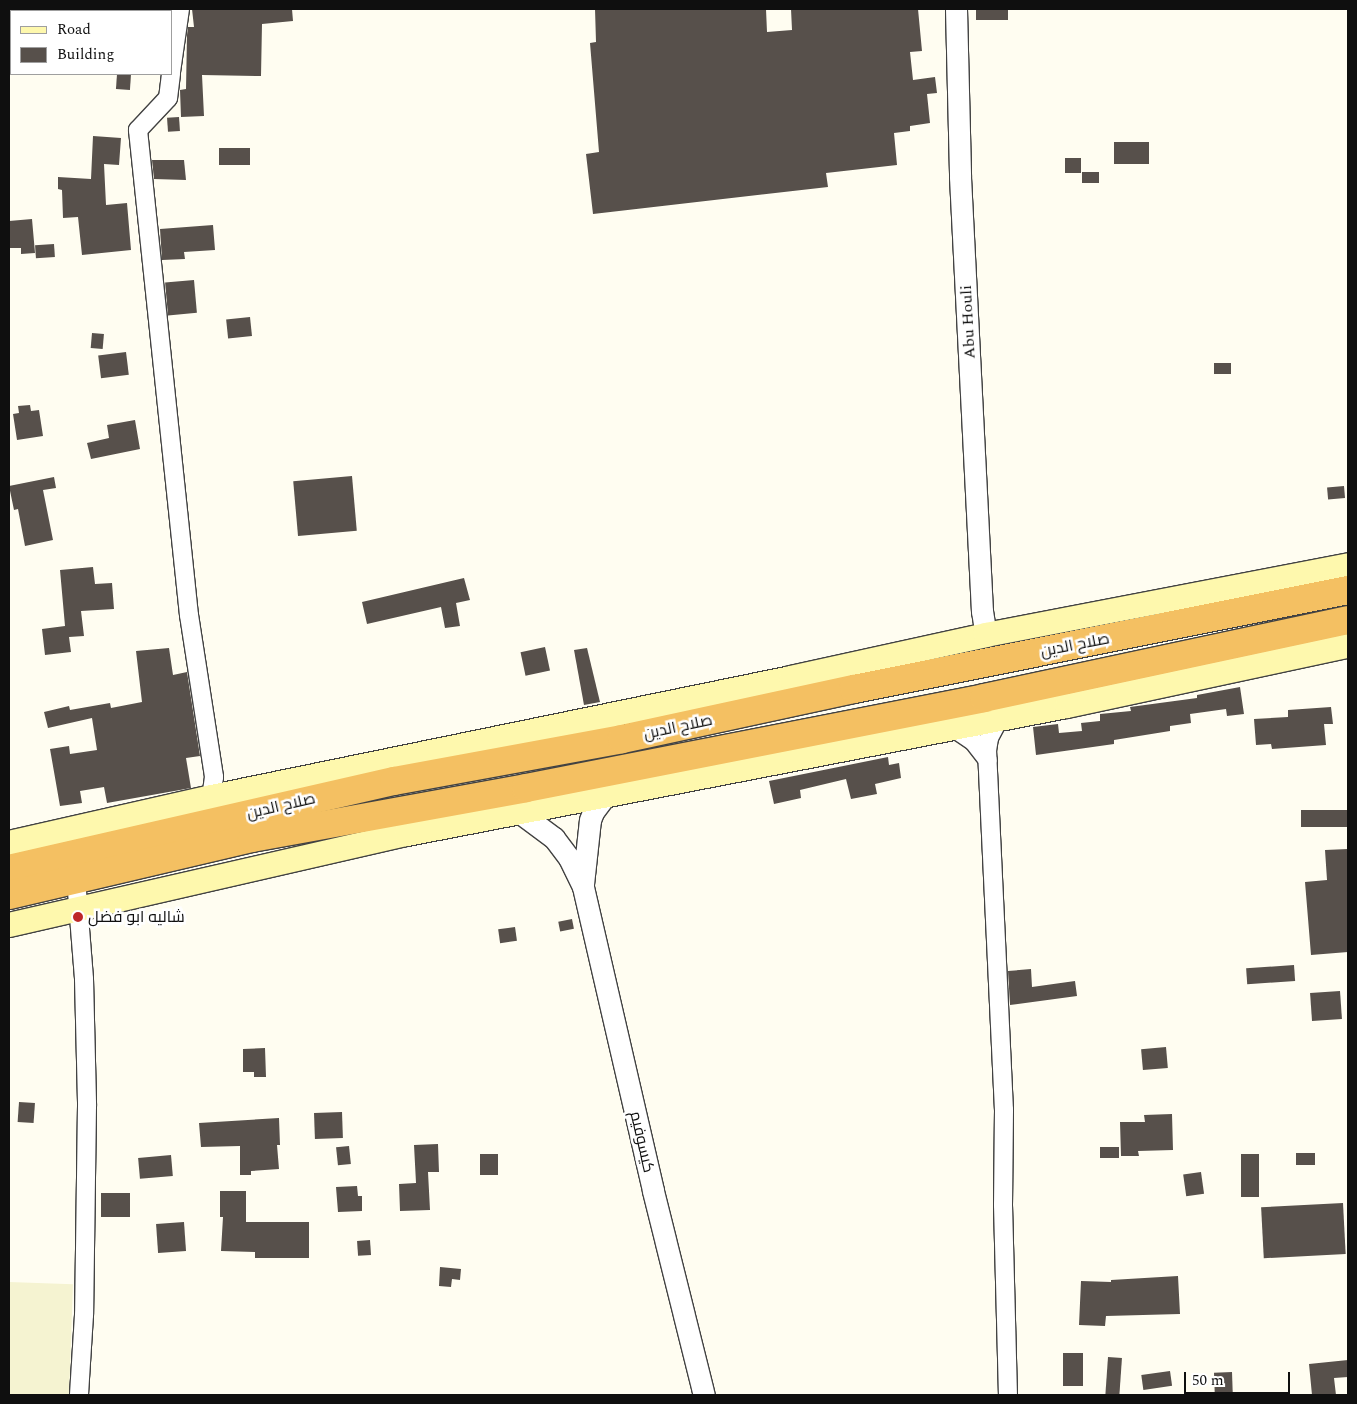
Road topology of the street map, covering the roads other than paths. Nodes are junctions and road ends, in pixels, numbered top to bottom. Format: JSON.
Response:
{"nodes":[{"id":1,"x":180,"y":9,"type":"edge"},
{"id":2,"x":956,"y":9,"type":"edge"},
{"id":3,"x":172,"y":66,"type":"edge"},
{"id":4,"x":171,"y":75,"type":"edge"},
{"id":5,"x":1348,"y":565,"type":"edge"},
{"id":6,"x":1348,"y":590,"type":"edge"},
{"id":7,"x":1348,"y":620,"type":"edge"},
{"id":8,"x":986,"y":635,"type":"junction"},
{"id":9,"x":1348,"y":646,"type":"edge"},
{"id":10,"x":999,"y":719,"type":"junction"},
{"id":11,"x":952,"y":726,"type":"junction"},
{"id":12,"x":988,"y":760,"type":"junction"},
{"id":13,"x":605,"y":796,"type":"junction"},
{"id":14,"x":212,"y":797,"type":"junction"},
{"id":15,"x":519,"y":812,"type":"junction"},
{"id":16,"x":196,"y":825,"type":"junction"},
{"id":17,"x":9,"y":843,"type":"edge"},
{"id":18,"x":9,"y":869,"type":"edge"},
{"id":19,"x":76,"y":879,"type":"junction"},
{"id":20,"x":583,"y":887,"type":"junction"},
{"id":21,"x":9,"y":895,"type":"edge"},
{"id":22,"x":79,"y":909,"type":"junction"},
{"id":23,"x":9,"y":924,"type":"edge"},
{"id":24,"x":79,"y":1395,"type":"edge"},
{"id":25,"x":704,"y":1395,"type":"edge"},
{"id":26,"x":1008,"y":1395,"type":"edge"}],
"edges":[{"from":1,"to":3,"type":"street"},
{"from":2,"to":8,"type":"street","name":"Abu Houli"},
{"from":4,"to":14,"type":"street"},
{"from":5,"to":8,"type":"main road"},
{"from":6,"to":16,"type":"highway","name":"صلاح الدين"},
{"from":7,"to":19,"type":"highway","name":"صلاح الدين"},
{"from":8,"to":14,"type":"main road"},
{"from":9,"to":10,"type":"main road"},
{"from":10,"to":11,"type":"main road"},
{"from":10,"to":12,"type":"street"},
{"from":11,"to":12,"type":"street"},
{"from":11,"to":13,"type":"main road"},
{"from":12,"to":26,"type":"street"},
{"from":13,"to":15,"type":"main road"},
{"from":13,"to":20,"type":"street","name":"كيسوفيم"},
{"from":14,"to":16,"type":"street"},
{"from":14,"to":17,"type":"main road"},
{"from":15,"to":20,"type":"street","name":"كيسوفيم"},
{"from":15,"to":22,"type":"main road"},
{"from":16,"to":18,"type":"highway","name":"صلاح الدين"},
{"from":19,"to":21,"type":"highway","name":"صلاح الدين"},
{"from":19,"to":22,"type":"street"},
{"from":20,"to":25,"type":"street","name":"كيسوفيم"},
{"from":22,"to":23,"type":"main road"},
{"from":22,"to":24,"type":"street"}]}
